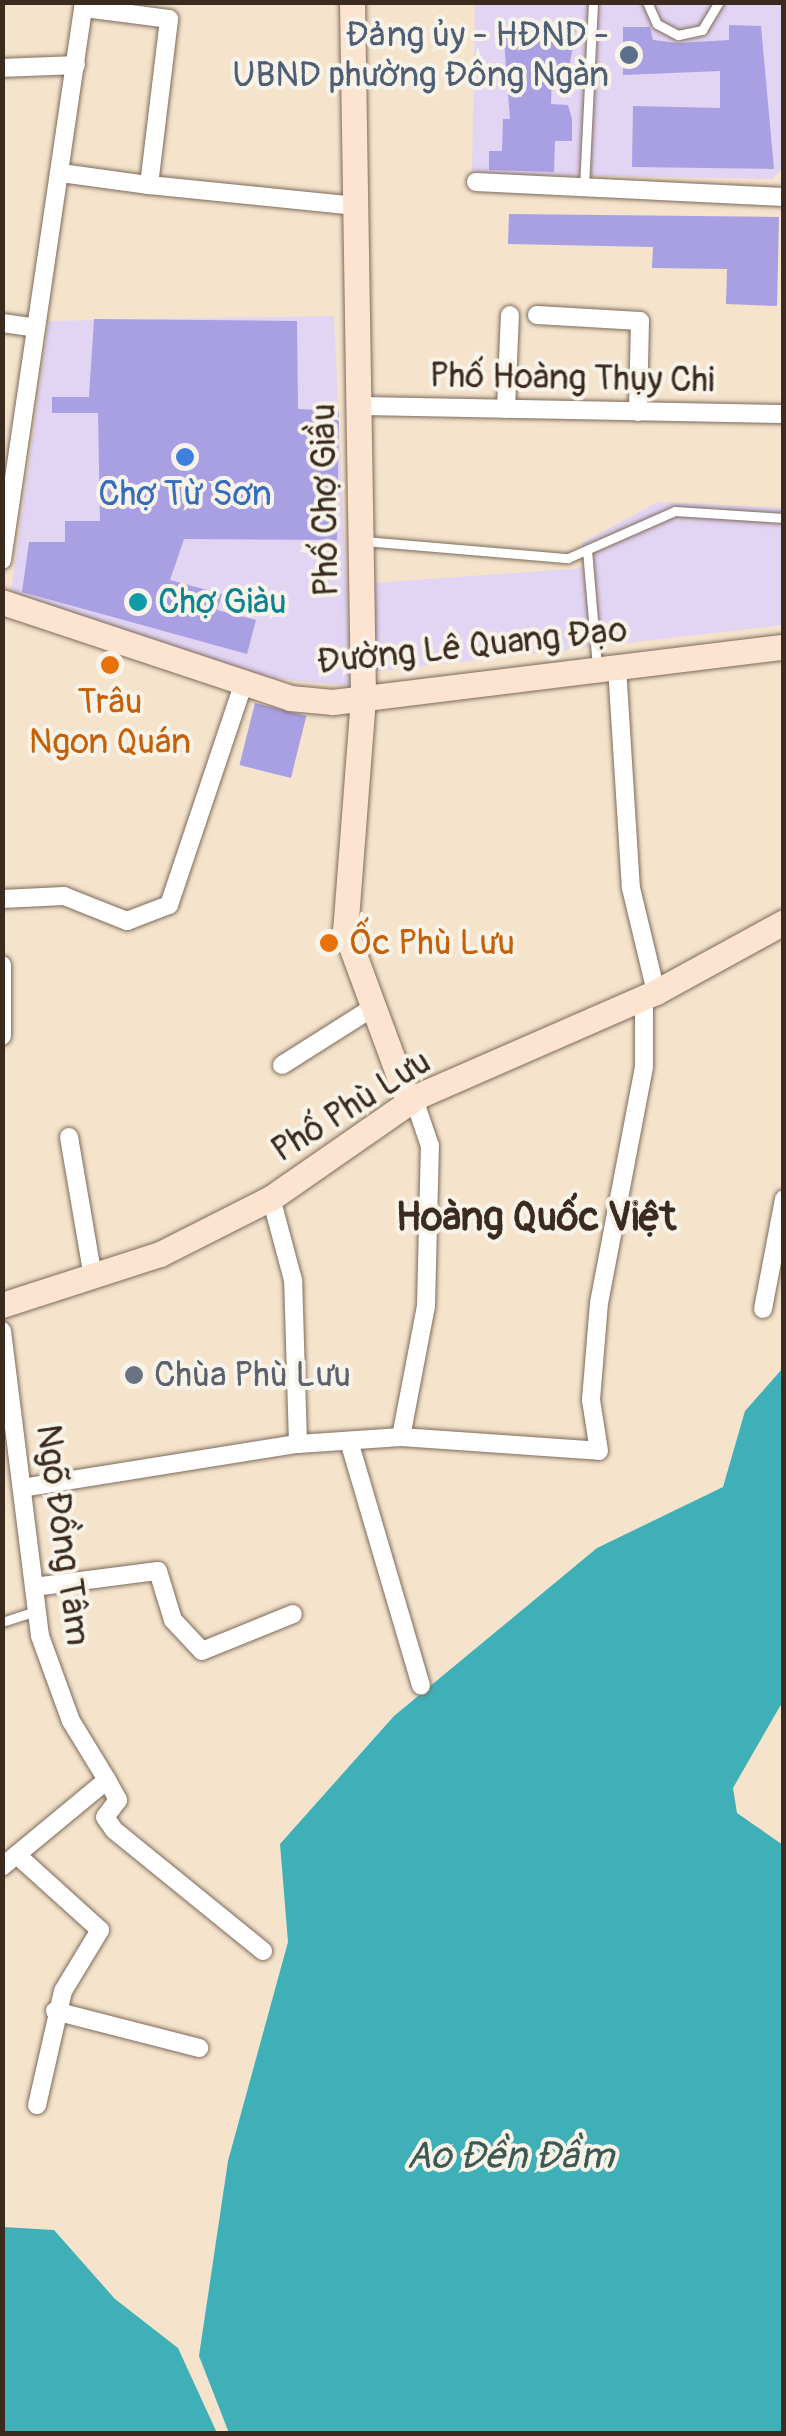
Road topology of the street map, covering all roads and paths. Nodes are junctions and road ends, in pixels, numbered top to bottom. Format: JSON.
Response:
{"nodes":[{"id":1,"x":352,"y":2,"type":"edge"},
{"id":2,"x":593,"y":2,"type":"edge"},
{"id":3,"x":648,"y":2,"type":"edge"},
{"id":4,"x":718,"y":2,"type":"edge"},
{"id":5,"x":84,"y":5,"type":"edge"},
{"id":6,"x":76,"y":65,"type":"junction"},
{"id":7,"x":2,"y":68,"type":"edge"},
{"id":8,"x":60,"y":173,"type":"junction"},
{"id":9,"x":476,"y":182,"type":"dead end"},
{"id":10,"x":149,"y":185,"type":"junction"},
{"id":11,"x":584,"y":187,"type":"junction"},
{"id":12,"x":784,"y":197,"type":"edge"},
{"id":13,"x":354,"y":206,"type":"junction"},
{"id":14,"x":510,"y":314,"type":"dead end"},
{"id":15,"x":537,"y":315,"type":"dead end"},
{"id":16,"x":2,"y":323,"type":"edge"},
{"id":17,"x":32,"y":327,"type":"junction"},
{"id":18,"x":359,"y":406,"type":"junction"},
{"id":19,"x":506,"y":409,"type":"junction"},
{"id":20,"x":638,"y":412,"type":"junction"},
{"id":21,"x":784,"y":414,"type":"edge"},
{"id":22,"x":784,"y":518,"type":"edge"},
{"id":23,"x":361,"y":541,"type":"junction"},
{"id":24,"x":587,"y":550,"type":"junction"},
{"id":25,"x":2,"y":560,"type":"edge"},
{"id":26,"x":2,"y":602,"type":"edge"},
{"id":27,"x":784,"y":647,"type":"edge"},
{"id":28,"x":607,"y":668,"type":"junction"},
{"id":29,"x":244,"y":682,"type":"junction"},
{"id":30,"x":363,"y":698,"type":"junction"},
{"id":31,"x":2,"y":899,"type":"edge"},
{"id":32,"x":784,"y":922,"type":"edge"},
{"id":33,"x":2,"y":965,"type":"edge"},
{"id":34,"x":650,"y":995,"type":"junction"},
{"id":35,"x":369,"y":1010,"type":"junction"},
{"id":36,"x":2,"y":1036,"type":"edge"},
{"id":37,"x":282,"y":1065,"type":"dead end"},
{"id":38,"x":412,"y":1101,"type":"junction"},
{"id":39,"x":69,"y":1137,"type":"dead end"},
{"id":40,"x":271,"y":1198,"type":"junction"},
{"id":41,"x":784,"y":1199,"type":"edge"},
{"id":42,"x":93,"y":1277,"type":"junction"},
{"id":43,"x":2,"y":1305,"type":"edge"},
{"id":44,"x":763,"y":1309,"type":"dead end"},
{"id":45,"x":2,"y":1331,"type":"edge"},
{"id":46,"x":401,"y":1437,"type":"junction"},
{"id":47,"x":349,"y":1440,"type":"junction"},
{"id":48,"x":298,"y":1444,"type":"junction"},
{"id":49,"x":22,"y":1488,"type":"junction"},
{"id":50,"x":34,"y":1587,"type":"junction"},
{"id":51,"x":36,"y":1611,"type":"junction"},
{"id":52,"x":294,"y":1614,"type":"dead end"},
{"id":53,"x":2,"y":1622,"type":"edge"},
{"id":54,"x":421,"y":1686,"type":"dead end"},
{"id":55,"x":107,"y":1780,"type":"junction"},
{"id":56,"x":10,"y":1861,"type":"edge"},
{"id":57,"x":263,"y":1951,"type":"dead end"},
{"id":58,"x":56,"y":2011,"type":"junction"},
{"id":59,"x":199,"y":2048,"type":"dead end"},
{"id":60,"x":37,"y":2105,"type":"dead end"}],
"edges":[{"from":1,"to":13,"type":"main road","name":"Phố Chợ Giầu"},
{"from":2,"to":11,"type":"lane"},
{"from":3,"to":4,"type":"lane"},
{"from":5,"to":6,"type":"street"},
{"from":5,"to":10,"type":"street"},
{"from":6,"to":7,"type":"street"},
{"from":6,"to":8,"type":"street"},
{"from":8,"to":10,"type":"street"},
{"from":8,"to":17,"type":"street"},
{"from":9,"to":11,"type":"street"},
{"from":10,"to":13,"type":"street"},
{"from":11,"to":12,"type":"street"},
{"from":13,"to":18,"type":"main road","name":"Phố Chợ Giầu"},
{"from":14,"to":19,"type":"street"},
{"from":15,"to":20,"type":"street"},
{"from":16,"to":17,"type":"street"},
{"from":17,"to":25,"type":"street"},
{"from":18,"to":19,"type":"street","name":"Phố Hoàng Thụy Chi"},
{"from":18,"to":23,"type":"main road","name":"Phố Chợ Giầu"},
{"from":19,"to":20,"type":"street","name":"Phố Hoàng Thụy Chi"},
{"from":20,"to":21,"type":"street","name":"Phố Hoàng Thụy Chi"},
{"from":22,"to":24,"type":"lane"},
{"from":23,"to":24,"type":"lane"},
{"from":23,"to":30,"type":"main road","name":"Phố Chợ Giầu"},
{"from":24,"to":28,"type":"lane"},
{"from":26,"to":29,"type":"main road","name":"Đường Lê Quang Đạo"},
{"from":27,"to":28,"type":"main road","name":"Đường Lê Quang Đạo"},
{"from":28,"to":30,"type":"main road","name":"Đường Lê Quang Đạo"},
{"from":28,"to":34,"type":"street"},
{"from":29,"to":30,"type":"main road","name":"Đường Lê Quang Đạo"},
{"from":29,"to":31,"type":"street"},
{"from":30,"to":35,"type":"main road","name":"Phố Chợ Giầu"},
{"from":32,"to":34,"type":"main road","name":"Phố Phù Lưu"},
{"from":33,"to":36,"type":"street"},
{"from":34,"to":38,"type":"main road","name":"Phố Phù Lưu"},
{"from":34,"to":46,"type":"street"},
{"from":35,"to":37,"type":"street"},
{"from":35,"to":38,"type":"main road","name":"Phố Chợ Giầu"},
{"from":38,"to":40,"type":"main road","name":"Phố Phù Lưu"},
{"from":38,"to":46,"type":"street"},
{"from":39,"to":42,"type":"street"},
{"from":40,"to":42,"type":"main road","name":"Phố Phù Lưu"},
{"from":40,"to":48,"type":"street"},
{"from":41,"to":44,"type":"street"},
{"from":42,"to":43,"type":"main road","name":"Phố Phù Lưu"},
{"from":45,"to":49,"type":"street","name":"Ngõ Đồng Tâm"},
{"from":46,"to":47,"type":"street"},
{"from":47,"to":48,"type":"street"},
{"from":47,"to":54,"type":"street"},
{"from":48,"to":49,"type":"street"},
{"from":49,"to":50,"type":"street","name":"Ngõ Đồng Tâm"},
{"from":50,"to":51,"type":"street","name":"Ngõ Đồng Tâm"},
{"from":50,"to":52,"type":"street"},
{"from":51,"to":53,"type":"lane"},
{"from":51,"to":55,"type":"street","name":"Ngõ Đồng Tâm"},
{"from":55,"to":56,"type":"street"},
{"from":55,"to":57,"type":"street"},
{"from":56,"to":58,"type":"street"},
{"from":58,"to":59,"type":"street"},
{"from":58,"to":60,"type":"street"}]}
